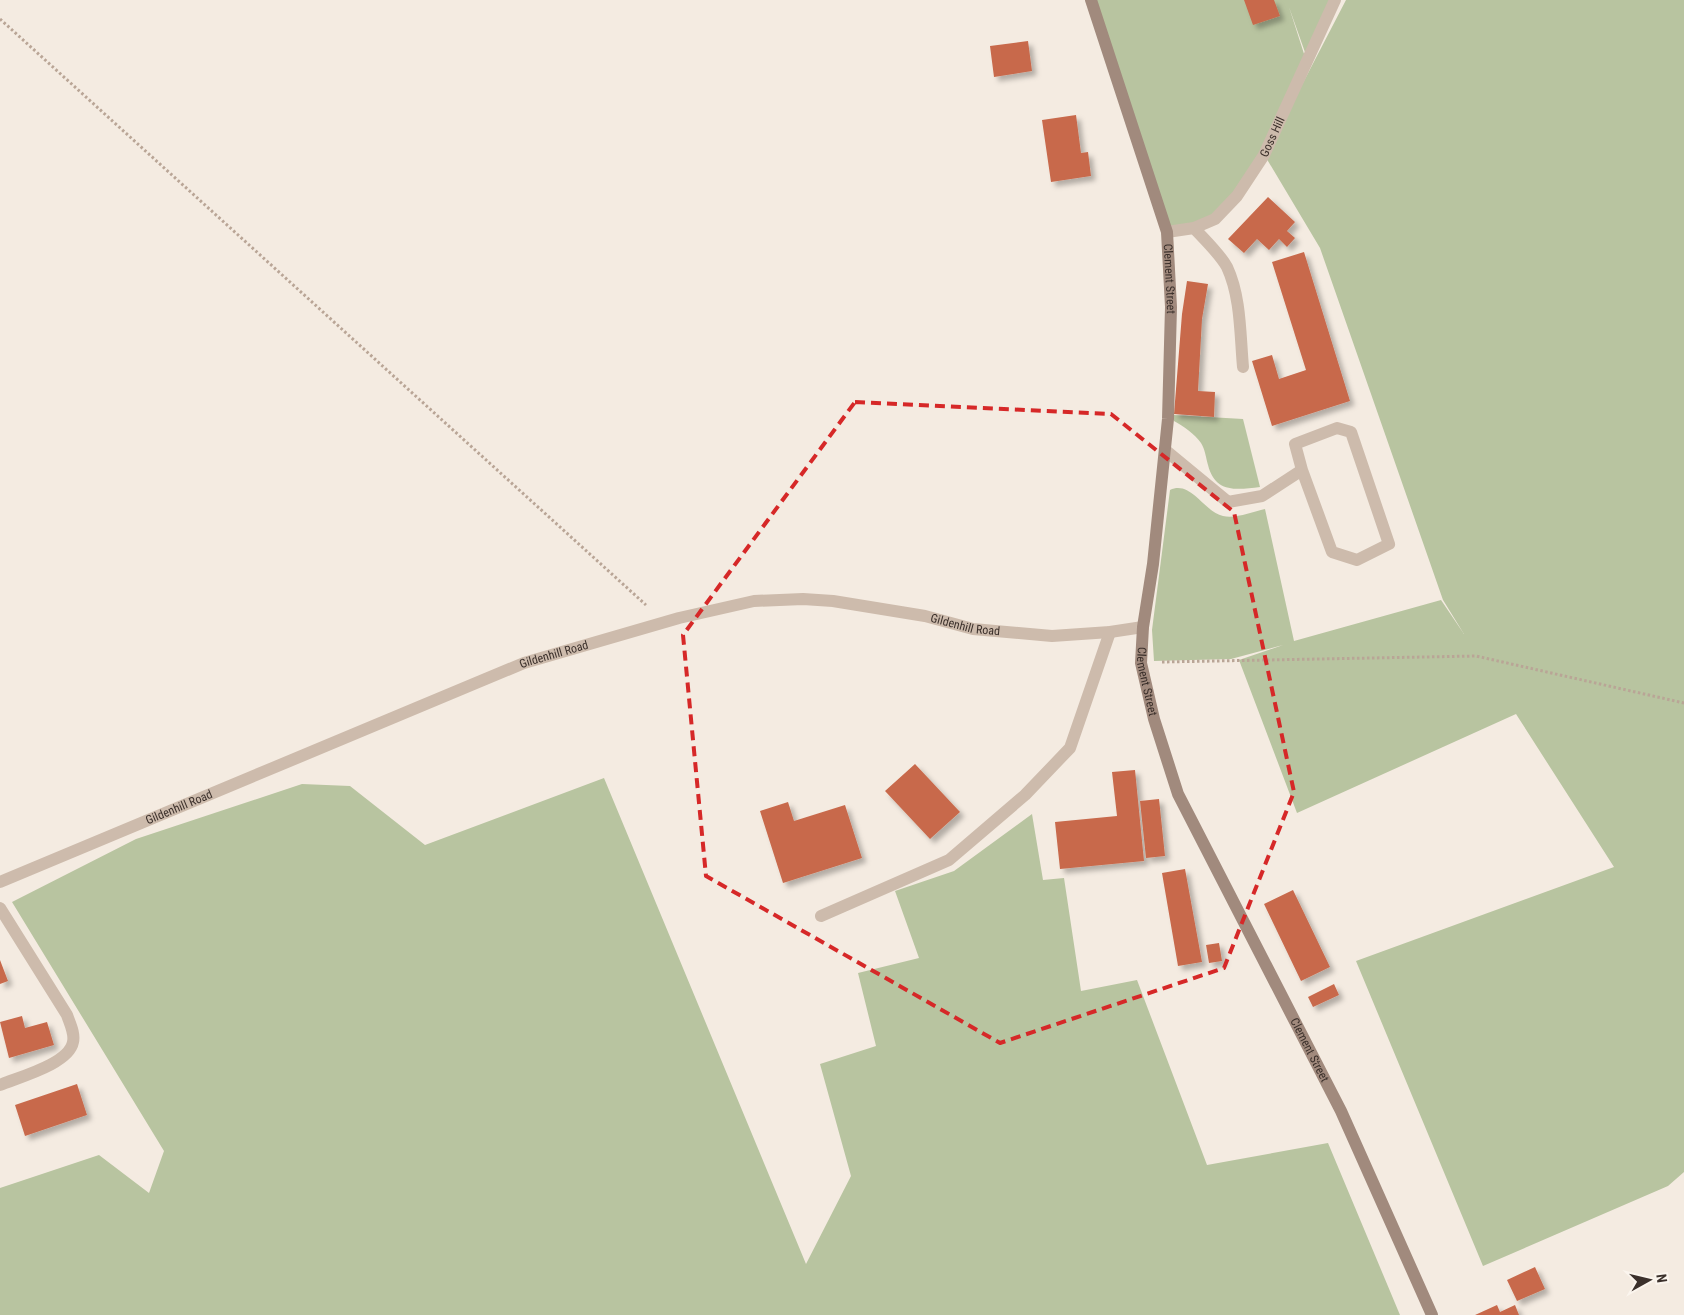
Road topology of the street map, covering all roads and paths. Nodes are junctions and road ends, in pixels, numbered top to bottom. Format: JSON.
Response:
{"nodes":[{"id":1,"x":1091,"y":0,"type":"edge"},
{"id":2,"x":1335,"y":0,"type":"edge"},
{"id":3,"x":0,"y":19,"type":"edge"},
{"id":4,"x":1194,"y":228,"type":"junction"},
{"id":5,"x":1167,"y":232,"type":"junction"},
{"id":6,"x":1243,"y":367,"type":"dead end"},
{"id":7,"x":1165,"y":450,"type":"junction"},
{"id":8,"x":1302,"y":470,"type":"junction"},
{"id":9,"x":679,"y":618,"type":"junction"},
{"id":10,"x":1142,"y":627,"type":"junction"},
{"id":11,"x":1110,"y":632,"type":"junction"},
{"id":12,"x":1141,"y":662,"type":"junction"},
{"id":13,"x":1684,"y":703,"type":"edge"},
{"id":14,"x":0,"y":882,"type":"edge"},
{"id":15,"x":0,"y":908,"type":"edge"},
{"id":16,"x":821,"y":916,"type":"dead end"},
{"id":17,"x":0,"y":1085,"type":"edge"},
{"id":18,"x":1432,"y":1315,"type":"edge"}],
"edges":[{"from":1,"to":5,"type":"street","name":"Clement Street"},
{"from":2,"to":4,"type":"street","name":"Goss Hill"},
{"from":3,"to":9,"type":"path"},
{"from":4,"to":5,"type":"street","name":"Goss Hill"},
{"from":4,"to":6,"type":"street"},
{"from":5,"to":7,"type":"street","name":"Clement Street"},
{"from":7,"to":8,"type":"street"},
{"from":7,"to":10,"type":"street","name":"Clement Street"},
{"from":8,"to":8,"type":"street"},
{"from":9,"to":11,"type":"street","name":"Gildenhill Road"},
{"from":9,"to":14,"type":"street","name":"Gildenhill Road"},
{"from":10,"to":11,"type":"street","name":"Gildenhill Road"},
{"from":10,"to":12,"type":"street","name":"Clement Street"},
{"from":11,"to":16,"type":"street"},
{"from":12,"to":13,"type":"path"},
{"from":12,"to":18,"type":"street","name":"Clement Street"},
{"from":15,"to":17,"type":"street"}]}
